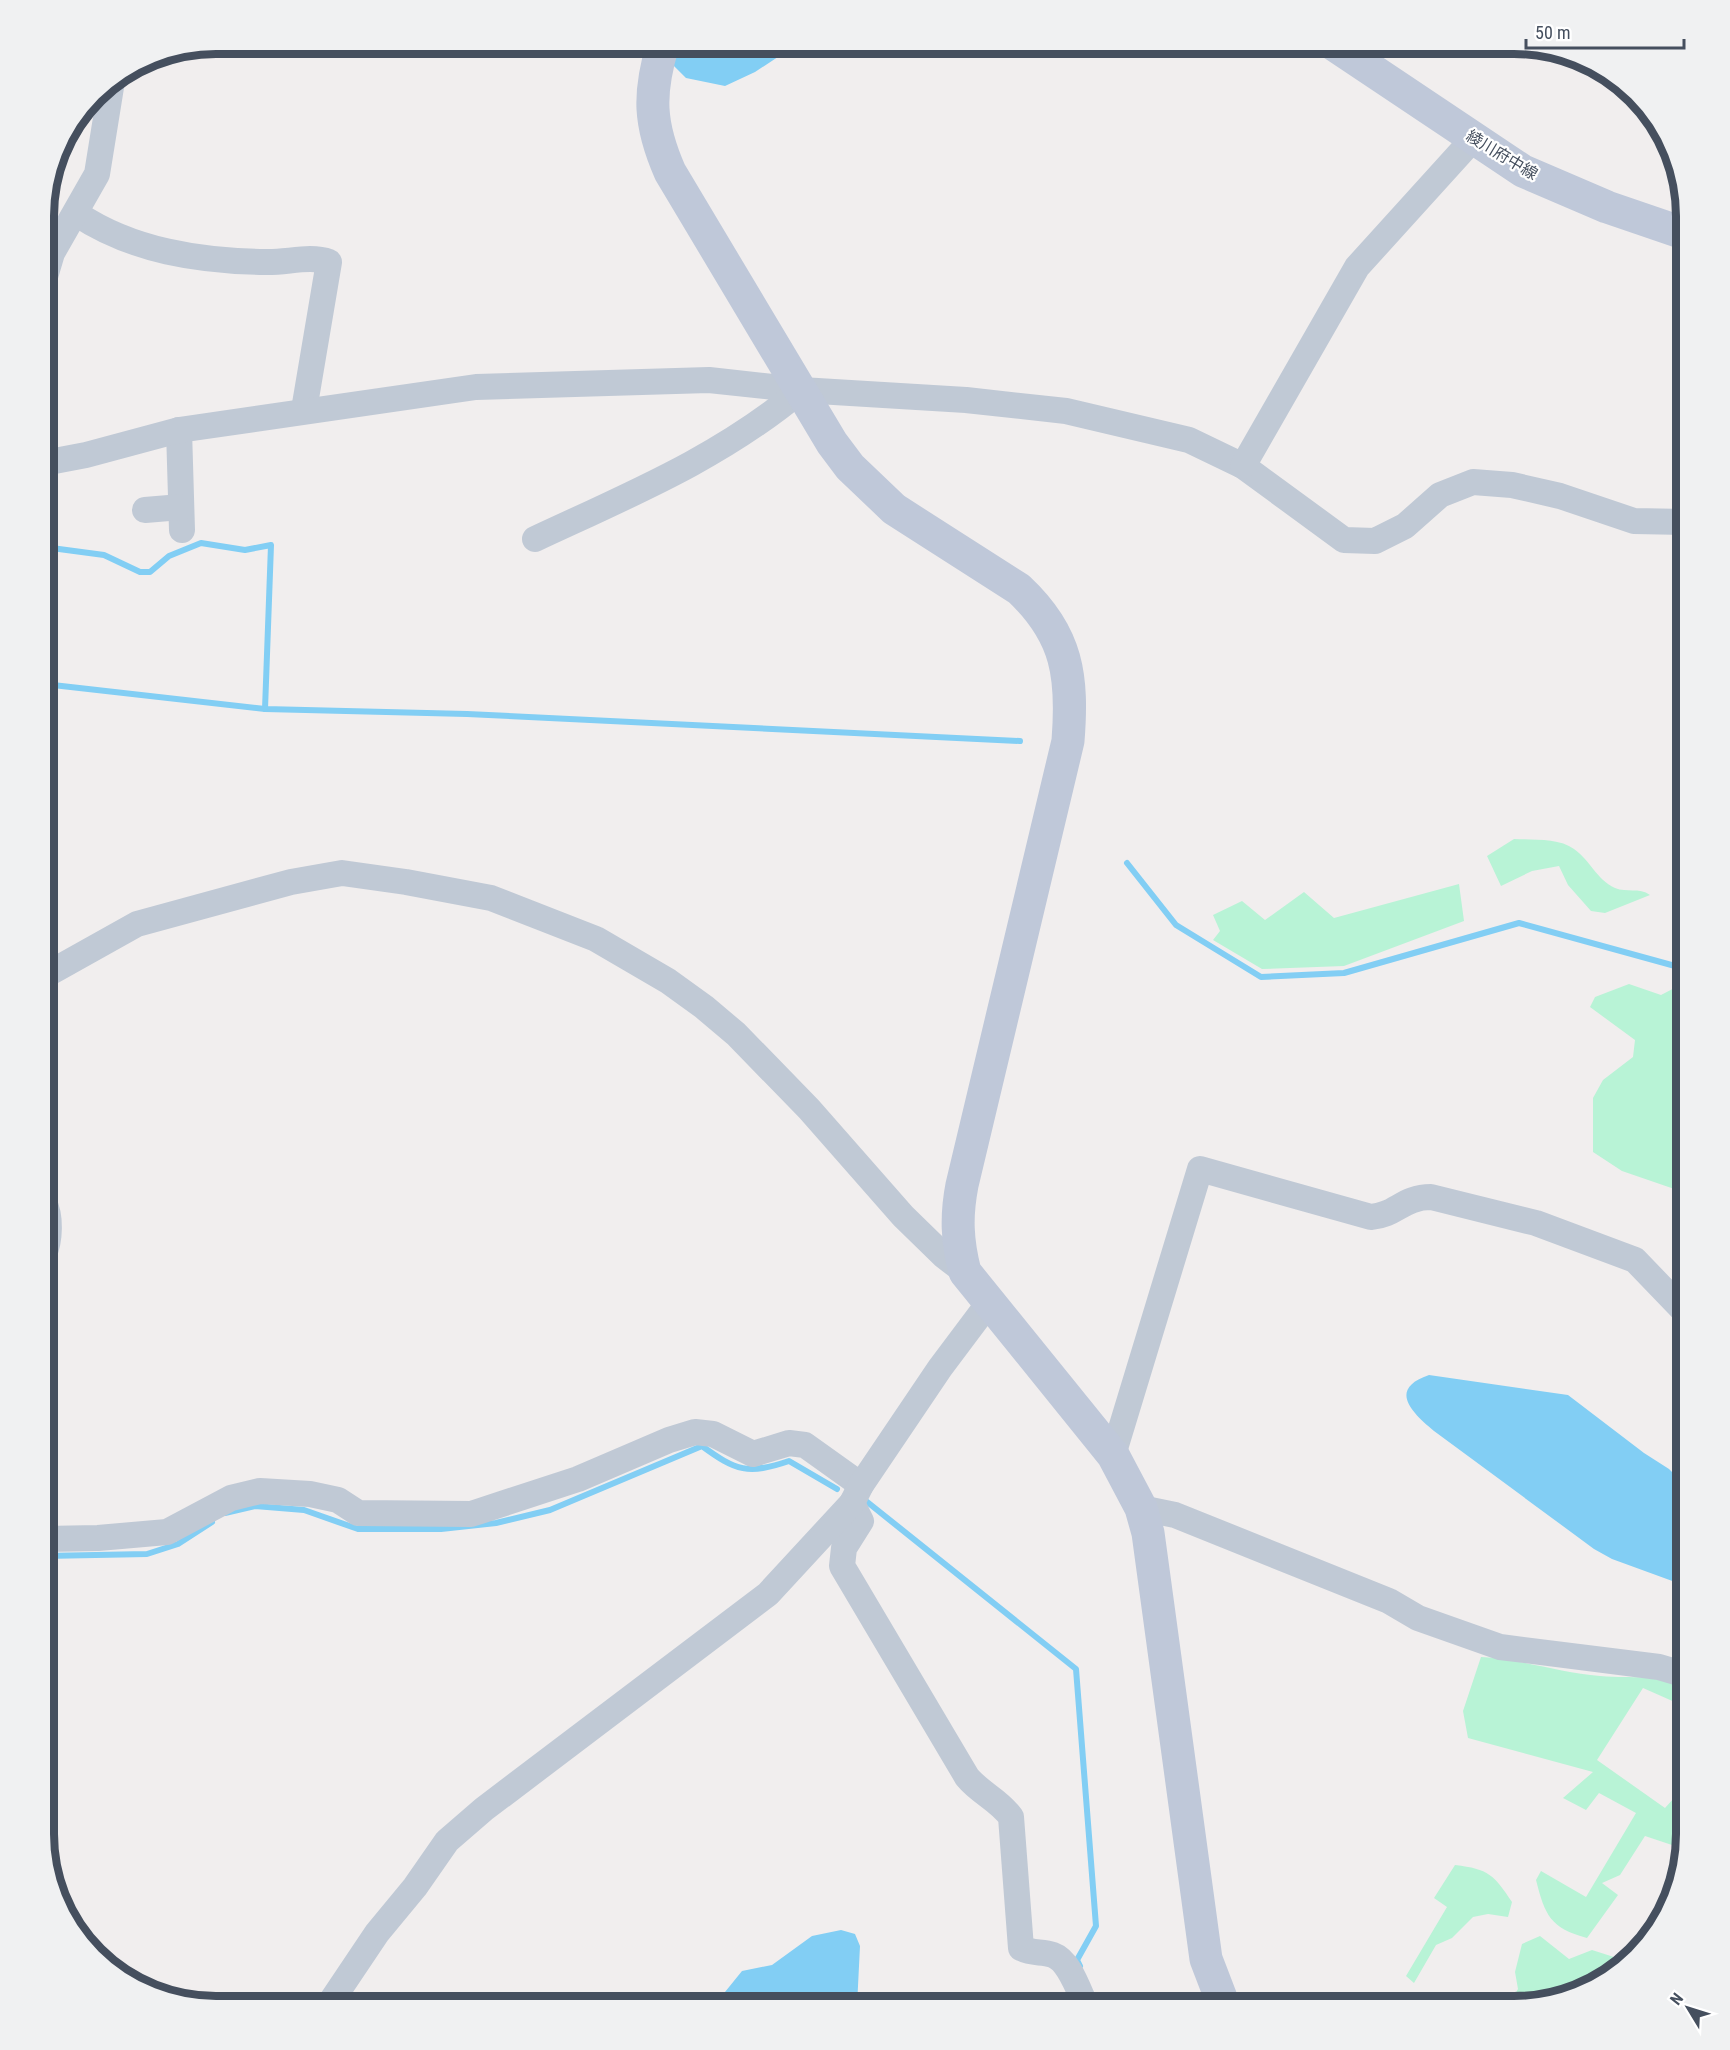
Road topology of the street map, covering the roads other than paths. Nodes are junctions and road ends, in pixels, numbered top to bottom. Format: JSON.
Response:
{"nodes":[{"id":1,"x":661,"y":54,"type":"edge"},
{"id":2,"x":1348,"y":54,"type":"edge"},
{"id":3,"x":110,"y":93,"type":"edge"},
{"id":4,"x":1473,"y":139,"type":"junction"},
{"id":5,"x":76,"y":214,"type":"junction"},
{"id":6,"x":1676,"y":231,"type":"edge"},
{"id":7,"x":54,"y":250,"type":"edge"},
{"id":8,"x":801,"y":390,"type":"junction"},
{"id":9,"x":304,"y":410,"type":"junction"},
{"id":10,"x":179,"y":430,"type":"junction"},
{"id":11,"x":54,"y":461,"type":"edge"},
{"id":12,"x":1243,"y":466,"type":"junction"},
{"id":13,"x":145,"y":510,"type":"dead end"},
{"id":14,"x":1676,"y":522,"type":"edge"},
{"id":15,"x":535,"y":539,"type":"dead end"},
{"id":16,"x":54,"y":970,"type":"edge"},
{"id":17,"x":965,"y":1272,"type":"junction"},
{"id":18,"x":1676,"y":1303,"type":"edge"},
{"id":19,"x":988,"y":1304,"type":"junction"},
{"id":20,"x":1113,"y":1455,"type":"junction"},
{"id":21,"x":857,"y":1494,"type":"junction"},
{"id":22,"x":1141,"y":1508,"type":"junction"},
{"id":23,"x":54,"y":1539,"type":"edge"},
{"id":24,"x":1676,"y":1672,"type":"edge"},
{"id":25,"x":335,"y":1996,"type":"edge"},
{"id":26,"x":1080,"y":1996,"type":"edge"},
{"id":27,"x":1220,"y":1996,"type":"edge"}],
"edges":[{"from":1,"to":8,"type":"street"},
{"from":2,"to":4,"type":"street","name":"綾川府中線"},
{"from":3,"to":5,"type":"street"},
{"from":4,"to":6,"type":"street","name":"綾川府中線"},
{"from":4,"to":12,"type":"street"},
{"from":5,"to":7,"type":"street"},
{"from":5,"to":9,"type":"street"},
{"from":8,"to":9,"type":"street"},
{"from":8,"to":12,"type":"street"},
{"from":8,"to":15,"type":"street"},
{"from":8,"to":17,"type":"street"},
{"from":9,"to":10,"type":"street"},
{"from":10,"to":11,"type":"street"},
{"from":10,"to":13,"type":"street"},
{"from":12,"to":14,"type":"street"},
{"from":16,"to":17,"type":"street"},
{"from":17,"to":19,"type":"street"},
{"from":18,"to":20,"type":"street"},
{"from":19,"to":20,"type":"street"},
{"from":19,"to":21,"type":"street"},
{"from":20,"to":22,"type":"street"},
{"from":21,"to":23,"type":"street"},
{"from":21,"to":25,"type":"street"},
{"from":21,"to":26,"type":"street"},
{"from":22,"to":24,"type":"street"},
{"from":22,"to":27,"type":"street"}]}
